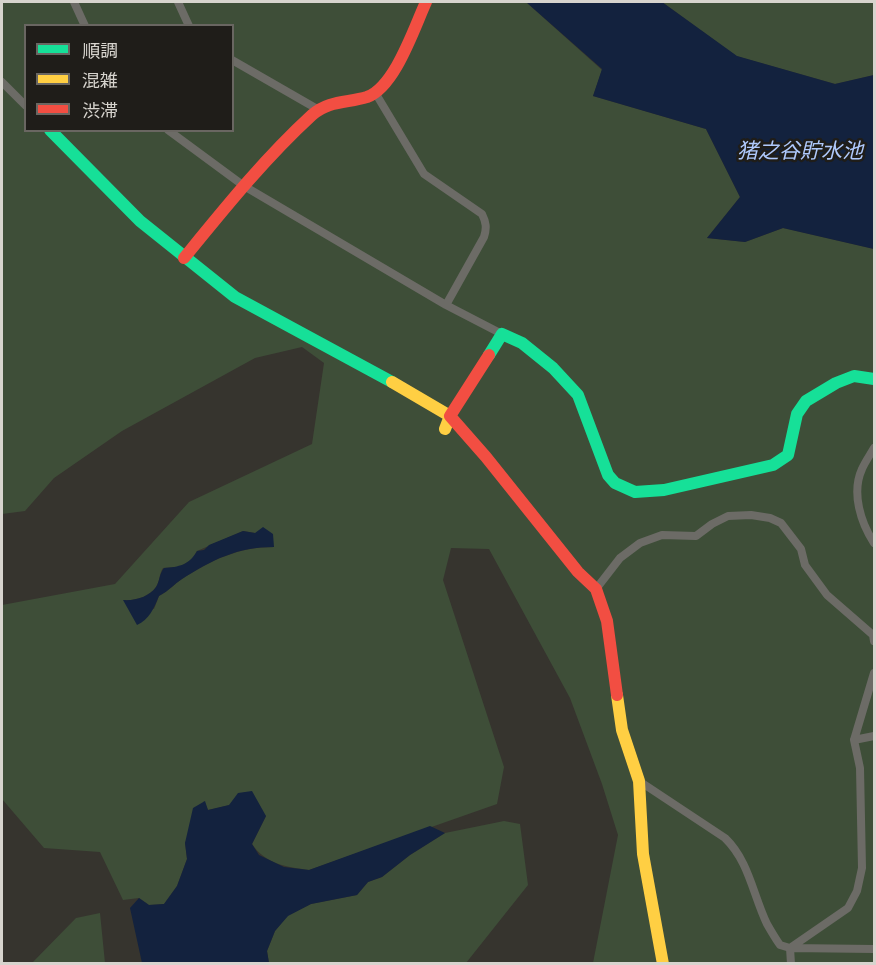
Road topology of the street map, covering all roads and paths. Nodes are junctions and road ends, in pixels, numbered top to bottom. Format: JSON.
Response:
{"nodes":[{"id":1,"x":74,"y":2,"type":"edge"},
{"id":2,"x":178,"y":2,"type":"edge"},
{"id":3,"x":426,"y":2,"type":"edge"},
{"id":4,"x":84,"y":24,"type":"edge"},
{"id":5,"x":188,"y":24,"type":"edge"},
{"id":6,"x":234,"y":61,"type":"edge"},
{"id":7,"x":2,"y":82,"type":"edge"},
{"id":8,"x":376,"y":94,"type":"junction"},
{"id":9,"x":24,"y":104,"type":"edge"},
{"id":10,"x":319,"y":110,"type":"junction"},
{"id":11,"x":52,"y":132,"type":"edge"},
{"id":12,"x":171,"y":132,"type":"edge"},
{"id":13,"x":244,"y":186,"type":"junction"},
{"id":14,"x":184,"y":258,"type":"junction"},
{"id":15,"x":446,"y":305,"type":"junction"},
{"id":16,"x":502,"y":334,"type":"junction"},
{"id":17,"x":874,"y":379,"type":"edge"},
{"id":18,"x":450,"y":416,"type":"junction"},
{"id":19,"x":445,"y":429,"type":"dead end"},
{"id":20,"x":874,"y":448,"type":"edge"},
{"id":21,"x":874,"y":543,"type":"edge"},
{"id":22,"x":596,"y":589,"type":"junction"},
{"id":23,"x":874,"y":641,"type":"edge"},
{"id":24,"x":874,"y":673,"type":"edge"},
{"id":25,"x":874,"y":735,"type":"edge"},
{"id":26,"x":854,"y":740,"type":"junction"},
{"id":27,"x":639,"y":781,"type":"junction"},
{"id":28,"x":790,"y":948,"type":"junction"},
{"id":29,"x":874,"y":949,"type":"edge"},
{"id":30,"x":663,"y":963,"type":"edge"},
{"id":31,"x":790,"y":963,"type":"edge"}],
"edges":[{"from":1,"to":4,"type":"street"},
{"from":2,"to":5,"type":"street"},
{"from":3,"to":8,"type":"street"},
{"from":6,"to":10,"type":"street"},
{"from":7,"to":9,"type":"street"},
{"from":8,"to":10,"type":"street"},
{"from":8,"to":15,"type":"street"},
{"from":10,"to":13,"type":"street"},
{"from":11,"to":14,"type":"street"},
{"from":12,"to":13,"type":"street"},
{"from":13,"to":14,"type":"street"},
{"from":13,"to":15,"type":"street"},
{"from":14,"to":18,"type":"street"},
{"from":15,"to":16,"type":"street"},
{"from":16,"to":17,"type":"street"},
{"from":16,"to":18,"type":"street"},
{"from":18,"to":19,"type":"street"},
{"from":18,"to":22,"type":"street"},
{"from":20,"to":21,"type":"street"},
{"from":22,"to":23,"type":"street"},
{"from":22,"to":27,"type":"street"},
{"from":24,"to":26,"type":"street"},
{"from":25,"to":26,"type":"street"},
{"from":26,"to":28,"type":"street"},
{"from":27,"to":28,"type":"street"},
{"from":27,"to":30,"type":"street"},
{"from":28,"to":29,"type":"street"},
{"from":28,"to":31,"type":"street"}]}
